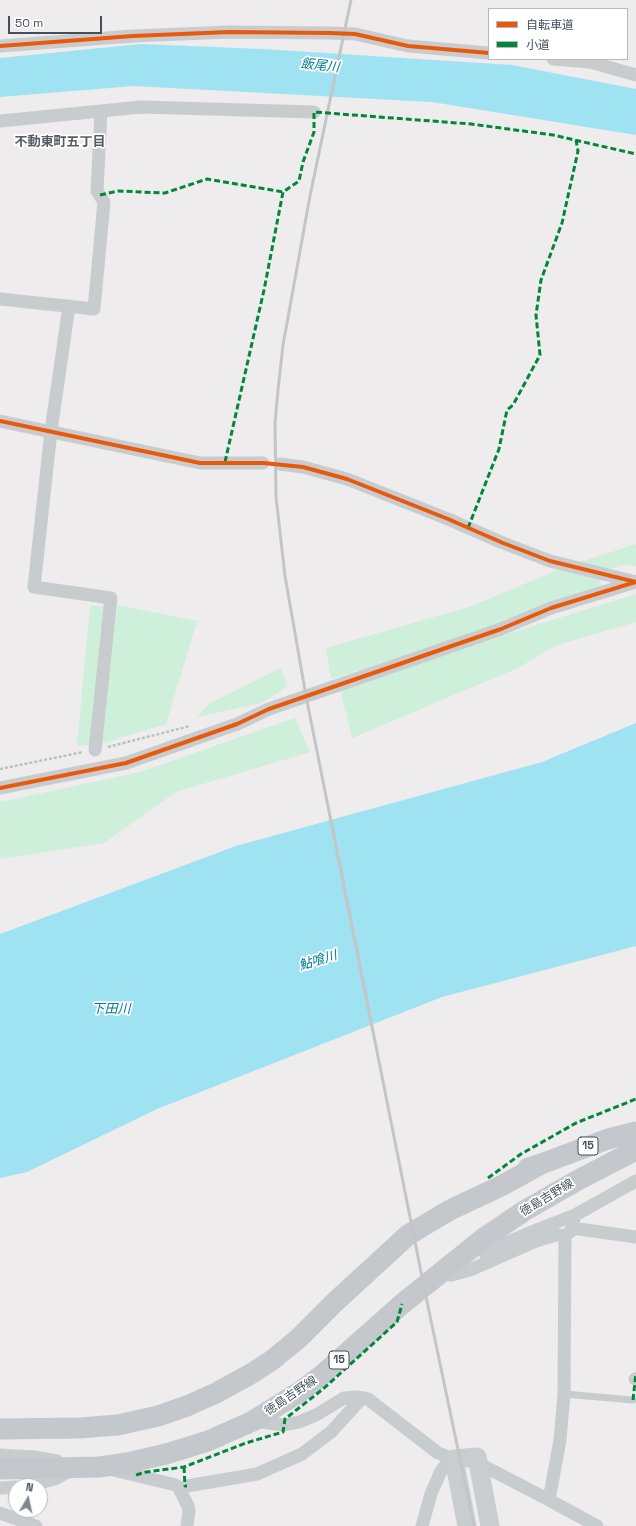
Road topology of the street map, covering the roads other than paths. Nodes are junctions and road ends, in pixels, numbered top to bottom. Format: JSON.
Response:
{"nodes":[{"id":1,"x":0,"y":46,"type":"edge"},
{"id":2,"x":488,"y":53,"type":"edge"},
{"id":3,"x":565,"y":60,"type":"edge"},
{"id":4,"x":636,"y":75,"type":"edge"},
{"id":5,"x":101,"y":111,"type":"junction"},
{"id":6,"x":314,"y":112,"type":"dead end"},
{"id":7,"x":0,"y":121,"type":"edge"},
{"id":8,"x":0,"y":299,"type":"edge"},
{"id":9,"x":68,"y":306,"type":"junction"},
{"id":10,"x":0,"y":421,"type":"edge"},
{"id":11,"x":51,"y":431,"type":"junction"},
{"id":12,"x":262,"y":463,"type":"dead end"},
{"id":13,"x":280,"y":464,"type":"dead end"},
{"id":14,"x":636,"y":582,"type":"edge"},
{"id":15,"x":95,"y":750,"type":"road end"},
{"id":16,"x":0,"y":788,"type":"edge"},
{"id":17,"x":636,"y":1132,"type":"edge"},
{"id":18,"x":636,"y":1150,"type":"edge"},
{"id":19,"x":636,"y":1181,"type":"edge"},
{"id":20,"x":575,"y":1215,"type":"junction"},
{"id":21,"x":568,"y":1232,"type":"junction"},
{"id":22,"x":636,"y":1237,"type":"edge"},
{"id":23,"x":470,"y":1270,"type":"junction"},
{"id":24,"x":439,"y":1274,"type":"junction"},
{"id":25,"x":564,"y":1394,"type":"junction"},
{"id":26,"x":362,"y":1398,"type":"junction"},
{"id":27,"x":633,"y":1400,"type":"dead end"},
{"id":28,"x":253,"y":1421,"type":"junction"},
{"id":29,"x":0,"y":1429,"type":"edge"},
{"id":30,"x":0,"y":1455,"type":"edge"},
{"id":31,"x":454,"y":1458,"type":"junction"},
{"id":32,"x":477,"y":1460,"type":"junction"},
{"id":33,"x":99,"y":1467,"type":"junction"},
{"id":34,"x":75,"y":1468,"type":"junction"},
{"id":35,"x":0,"y":1469,"type":"edge"},
{"id":36,"x":48,"y":1481,"type":"edge"},
{"id":37,"x":187,"y":1486,"type":"dead end"},
{"id":38,"x":549,"y":1500,"type":"junction"},
{"id":39,"x":0,"y":1513,"type":"edge"},
{"id":40,"x":36,"y":1526,"type":"edge"},
{"id":41,"x":187,"y":1526,"type":"edge"},
{"id":42,"x":422,"y":1526,"type":"edge"},
{"id":43,"x":467,"y":1526,"type":"edge"},
{"id":44,"x":490,"y":1526,"type":"edge"},
{"id":45,"x":597,"y":1526,"type":"edge"}],
"edges":[{"from":1,"to":2,"type":"street"},
{"from":3,"to":4,"type":"street"},
{"from":5,"to":6,"type":"street"},
{"from":5,"to":7,"type":"street"},
{"from":5,"to":9,"type":"street"},
{"from":8,"to":9,"type":"street"},
{"from":9,"to":11,"type":"street"},
{"from":10,"to":11,"type":"street"},
{"from":11,"to":12,"type":"street"},
{"from":11,"to":15,"type":"street"},
{"from":13,"to":14,"type":"street"},
{"from":14,"to":16,"type":"street"},
{"from":17,"to":29,"type":"main road","number":"15"},
{"from":18,"to":24,"type":"main road","name":"徳島吉野線","number":"15"},
{"from":19,"to":20,"type":"street"},
{"from":20,"to":21,"type":"street"},
{"from":20,"to":23,"type":"street"},
{"from":21,"to":22,"type":"street"},
{"from":21,"to":23,"type":"street"},
{"from":21,"to":25,"type":"street"},
{"from":23,"to":24,"type":"street"},
{"from":24,"to":28,"type":"main road","name":"徳島吉野線","number":"15"},
{"from":25,"to":27,"type":"lane"},
{"from":25,"to":38,"type":"street"},
{"from":26,"to":28,"type":"street"},
{"from":26,"to":31,"type":"street"},
{"from":26,"to":37,"type":"street"},
{"from":28,"to":33,"type":"main road","name":"徳島吉野線","number":"15"},
{"from":30,"to":34,"type":"street"},
{"from":31,"to":32,"type":"street"},
{"from":31,"to":42,"type":"street"},
{"from":31,"to":43,"type":"street"},
{"from":32,"to":38,"type":"street"},
{"from":32,"to":44,"type":"street"},
{"from":33,"to":34,"type":"main road","name":"徳島吉野線","number":"15"},
{"from":33,"to":41,"type":"street"},
{"from":34,"to":35,"type":"main road","name":"徳島吉野線","number":"15"},
{"from":34,"to":36,"type":"street"},
{"from":38,"to":45,"type":"street"},
{"from":39,"to":40,"type":"street"}]}
